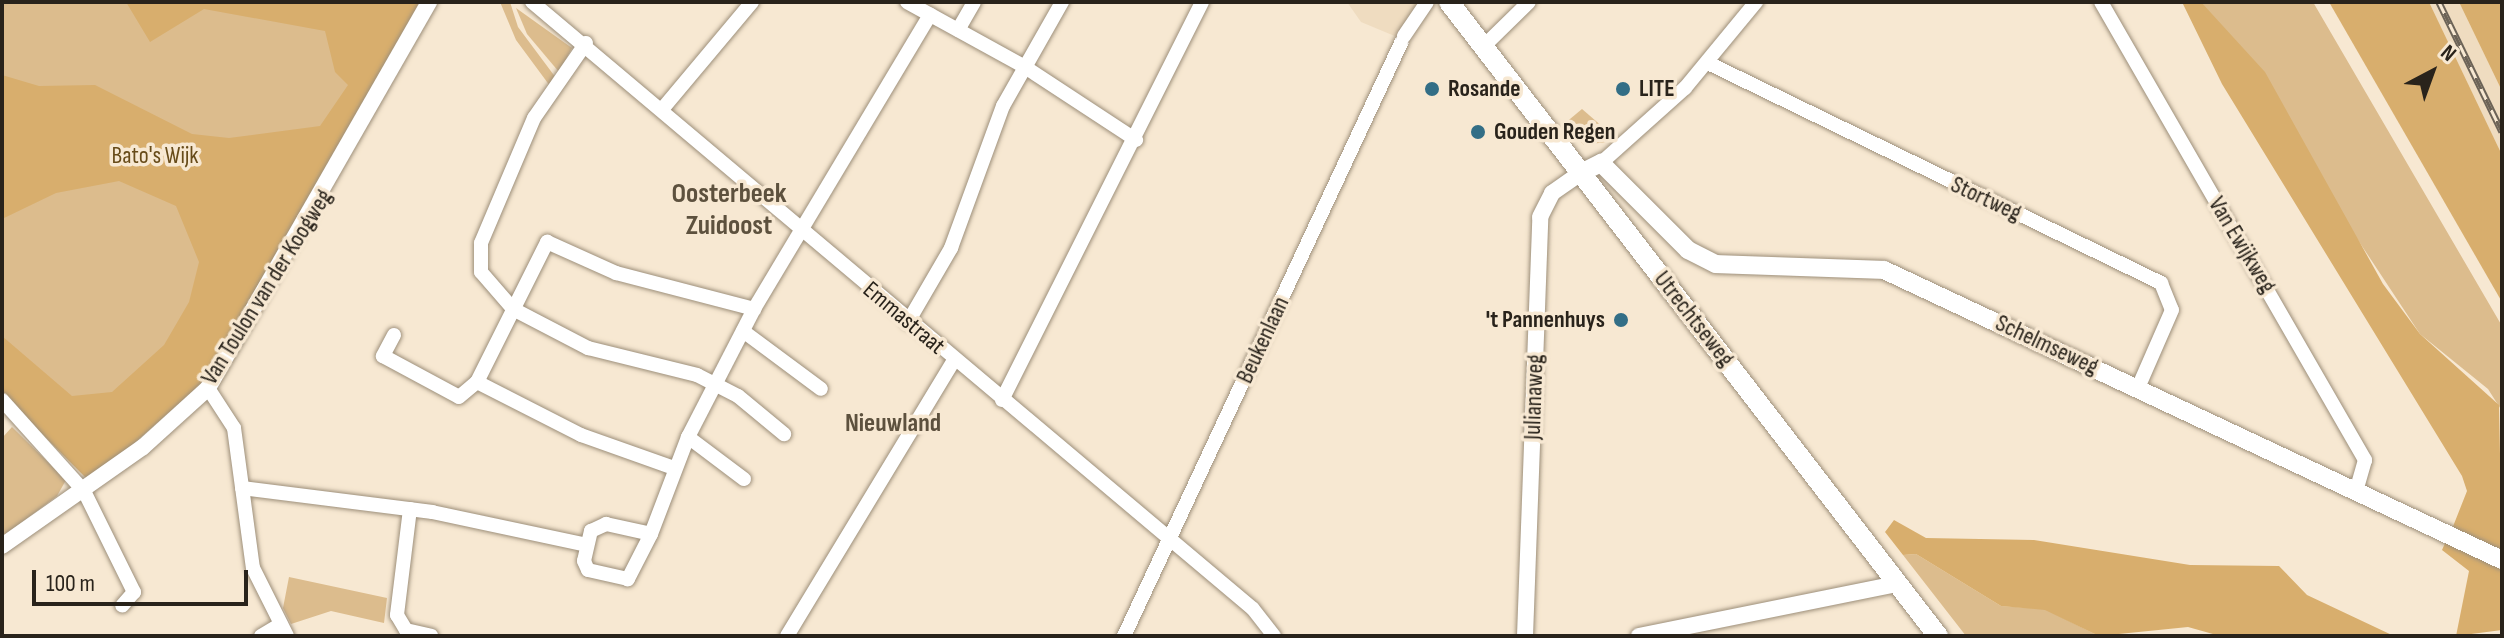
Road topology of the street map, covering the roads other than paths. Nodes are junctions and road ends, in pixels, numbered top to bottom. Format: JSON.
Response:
{"nodes":[{"id":1,"x":429,"y":2,"type":"edge"},
{"id":2,"x":532,"y":2,"type":"edge"},
{"id":3,"x":752,"y":2,"type":"edge"},
{"id":4,"x":907,"y":2,"type":"edge"},
{"id":5,"x":974,"y":2,"type":"edge"},
{"id":6,"x":1062,"y":2,"type":"edge"},
{"id":7,"x":1202,"y":2,"type":"edge"},
{"id":8,"x":1427,"y":2,"type":"edge"},
{"id":9,"x":1449,"y":2,"type":"edge"},
{"id":10,"x":1529,"y":2,"type":"edge"},
{"id":11,"x":1756,"y":2,"type":"edge"},
{"id":12,"x":2101,"y":2,"type":"edge"},
{"id":13,"x":930,"y":15,"type":"junction"},
{"id":14,"x":958,"y":30,"type":"junction"},
{"id":15,"x":586,"y":43,"type":"junction"},
{"id":16,"x":1483,"y":47,"type":"junction"},
{"id":17,"x":1708,"y":63,"type":"junction"},
{"id":18,"x":1025,"y":67,"type":"junction"},
{"id":19,"x":664,"y":107,"type":"junction"},
{"id":20,"x":1136,"y":140,"type":"junction"},
{"id":21,"x":1601,"y":163,"type":"junction"},
{"id":22,"x":1579,"y":174,"type":"junction"},
{"id":23,"x":804,"y":233,"type":"junction"},
{"id":24,"x":513,"y":309,"type":"junction"},
{"id":25,"x":754,"y":309,"type":"junction"},
{"id":26,"x":908,"y":322,"type":"junction"},
{"id":27,"x":743,"y":331,"type":"junction"},
{"id":28,"x":394,"y":335,"type":"dead end"},
{"id":29,"x":954,"y":360,"type":"junction"},
{"id":30,"x":477,"y":382,"type":"junction"},
{"id":31,"x":716,"y":384,"type":"junction"},
{"id":32,"x":208,"y":388,"type":"junction"},
{"id":33,"x":2138,"y":388,"type":"junction"},
{"id":34,"x":821,"y":389,"type":"dead end"},
{"id":35,"x":2,"y":400,"type":"edge"},
{"id":36,"x":1002,"y":400,"type":"junction"},
{"id":37,"x":784,"y":434,"type":"dead end"},
{"id":38,"x":688,"y":437,"type":"junction"},
{"id":39,"x":674,"y":468,"type":"junction"},
{"id":40,"x":744,"y":479,"type":"dead end"},
{"id":41,"x":242,"y":488,"type":"junction"},
{"id":42,"x":84,"y":491,"type":"junction"},
{"id":43,"x":2356,"y":491,"type":"junction"},
{"id":44,"x":410,"y":509,"type":"junction"},
{"id":45,"x":651,"y":534,"type":"junction"},
{"id":46,"x":1170,"y":539,"type":"junction"},
{"id":47,"x":587,"y":545,"type":"junction"},
{"id":48,"x":2,"y":546,"type":"edge"},
{"id":49,"x":2502,"y":560,"type":"edge"},
{"id":50,"x":1897,"y":584,"type":"junction"},
{"id":51,"x":122,"y":606,"type":"dead end"},
{"id":52,"x":284,"y":630,"type":"edge"},
{"id":53,"x":261,"y":636,"type":"edge"},
{"id":54,"x":431,"y":636,"type":"edge"},
{"id":55,"x":787,"y":636,"type":"edge"},
{"id":56,"x":1124,"y":636,"type":"edge"},
{"id":57,"x":1274,"y":636,"type":"edge"},
{"id":58,"x":1525,"y":636,"type":"edge"},
{"id":59,"x":1639,"y":636,"type":"edge"},
{"id":60,"x":1938,"y":636,"type":"edge"}],
"edges":[{"from":1,"to":32,"type":"street","name":"Van Toulon van der Koogweg"},
{"from":2,"to":15,"type":"street","name":"Emmastraat"},
{"from":3,"to":19,"type":"street"},
{"from":4,"to":13,"type":"street"},
{"from":5,"to":14,"type":"street"},
{"from":6,"to":18,"type":"street"},
{"from":7,"to":20,"type":"street"},
{"from":8,"to":46,"type":"street","name":"Beukenlaan"},
{"from":9,"to":16,"type":"main road","name":"Utrechtseweg"},
{"from":10,"to":16,"type":"street"},
{"from":11,"to":17,"type":"street"},
{"from":12,"to":43,"type":"street","name":"Van Ewijkweg"},
{"from":13,"to":14,"type":"street"},
{"from":13,"to":23,"type":"street"},
{"from":14,"to":18,"type":"street"},
{"from":15,"to":19,"type":"street","name":"Emmastraat"},
{"from":15,"to":24,"type":"street"},
{"from":16,"to":22,"type":"main road","name":"Utrechtseweg"},
{"from":17,"to":21,"type":"street"},
{"from":17,"to":33,"type":"street","name":"Stortweg"},
{"from":18,"to":20,"type":"street"},
{"from":18,"to":26,"type":"street"},
{"from":19,"to":23,"type":"street","name":"Emmastraat"},
{"from":20,"to":36,"type":"street"},
{"from":21,"to":22,"type":"main road"},
{"from":21,"to":33,"type":"main road","name":"Schelmseweg"},
{"from":22,"to":50,"type":"main road","name":"Utrechtseweg"},
{"from":22,"to":58,"type":"street","name":"Julianaweg"},
{"from":23,"to":25,"type":"street"},
{"from":23,"to":26,"type":"street","name":"Emmastraat"},
{"from":24,"to":25,"type":"street"},
{"from":24,"to":30,"type":"street"},
{"from":24,"to":31,"type":"street"},
{"from":25,"to":27,"type":"street"},
{"from":26,"to":29,"type":"street","name":"Emmastraat"},
{"from":27,"to":31,"type":"street"},
{"from":27,"to":34,"type":"street"},
{"from":28,"to":30,"type":"street"},
{"from":29,"to":36,"type":"street","name":"Emmastraat"},
{"from":29,"to":55,"type":"street"},
{"from":30,"to":39,"type":"street"},
{"from":31,"to":37,"type":"street"},
{"from":31,"to":38,"type":"street"},
{"from":32,"to":41,"type":"street"},
{"from":32,"to":42,"type":"street","name":"Van Toulon van der Koogweg"},
{"from":33,"to":43,"type":"main road","name":"Schelmseweg"},
{"from":35,"to":42,"type":"street"},
{"from":36,"to":46,"type":"street","name":"Emmastraat"},
{"from":38,"to":39,"type":"street"},
{"from":38,"to":40,"type":"street"},
{"from":39,"to":45,"type":"street"},
{"from":41,"to":44,"type":"street"},
{"from":41,"to":52,"type":"street"},
{"from":42,"to":48,"type":"street","name":"Van Toulon van der Koogweg"},
{"from":42,"to":51,"type":"street"},
{"from":43,"to":49,"type":"main road","name":"Schelmseweg"},
{"from":44,"to":47,"type":"street"},
{"from":44,"to":54,"type":"street"},
{"from":45,"to":47,"type":"street"},
{"from":45,"to":47,"type":"street"},
{"from":46,"to":56,"type":"street","name":"Beukenlaan"},
{"from":46,"to":57,"type":"street","name":"Emmastraat"},
{"from":50,"to":59,"type":"street"},
{"from":50,"to":60,"type":"main road","name":"Utrechtseweg"},
{"from":52,"to":53,"type":"street"}]}
